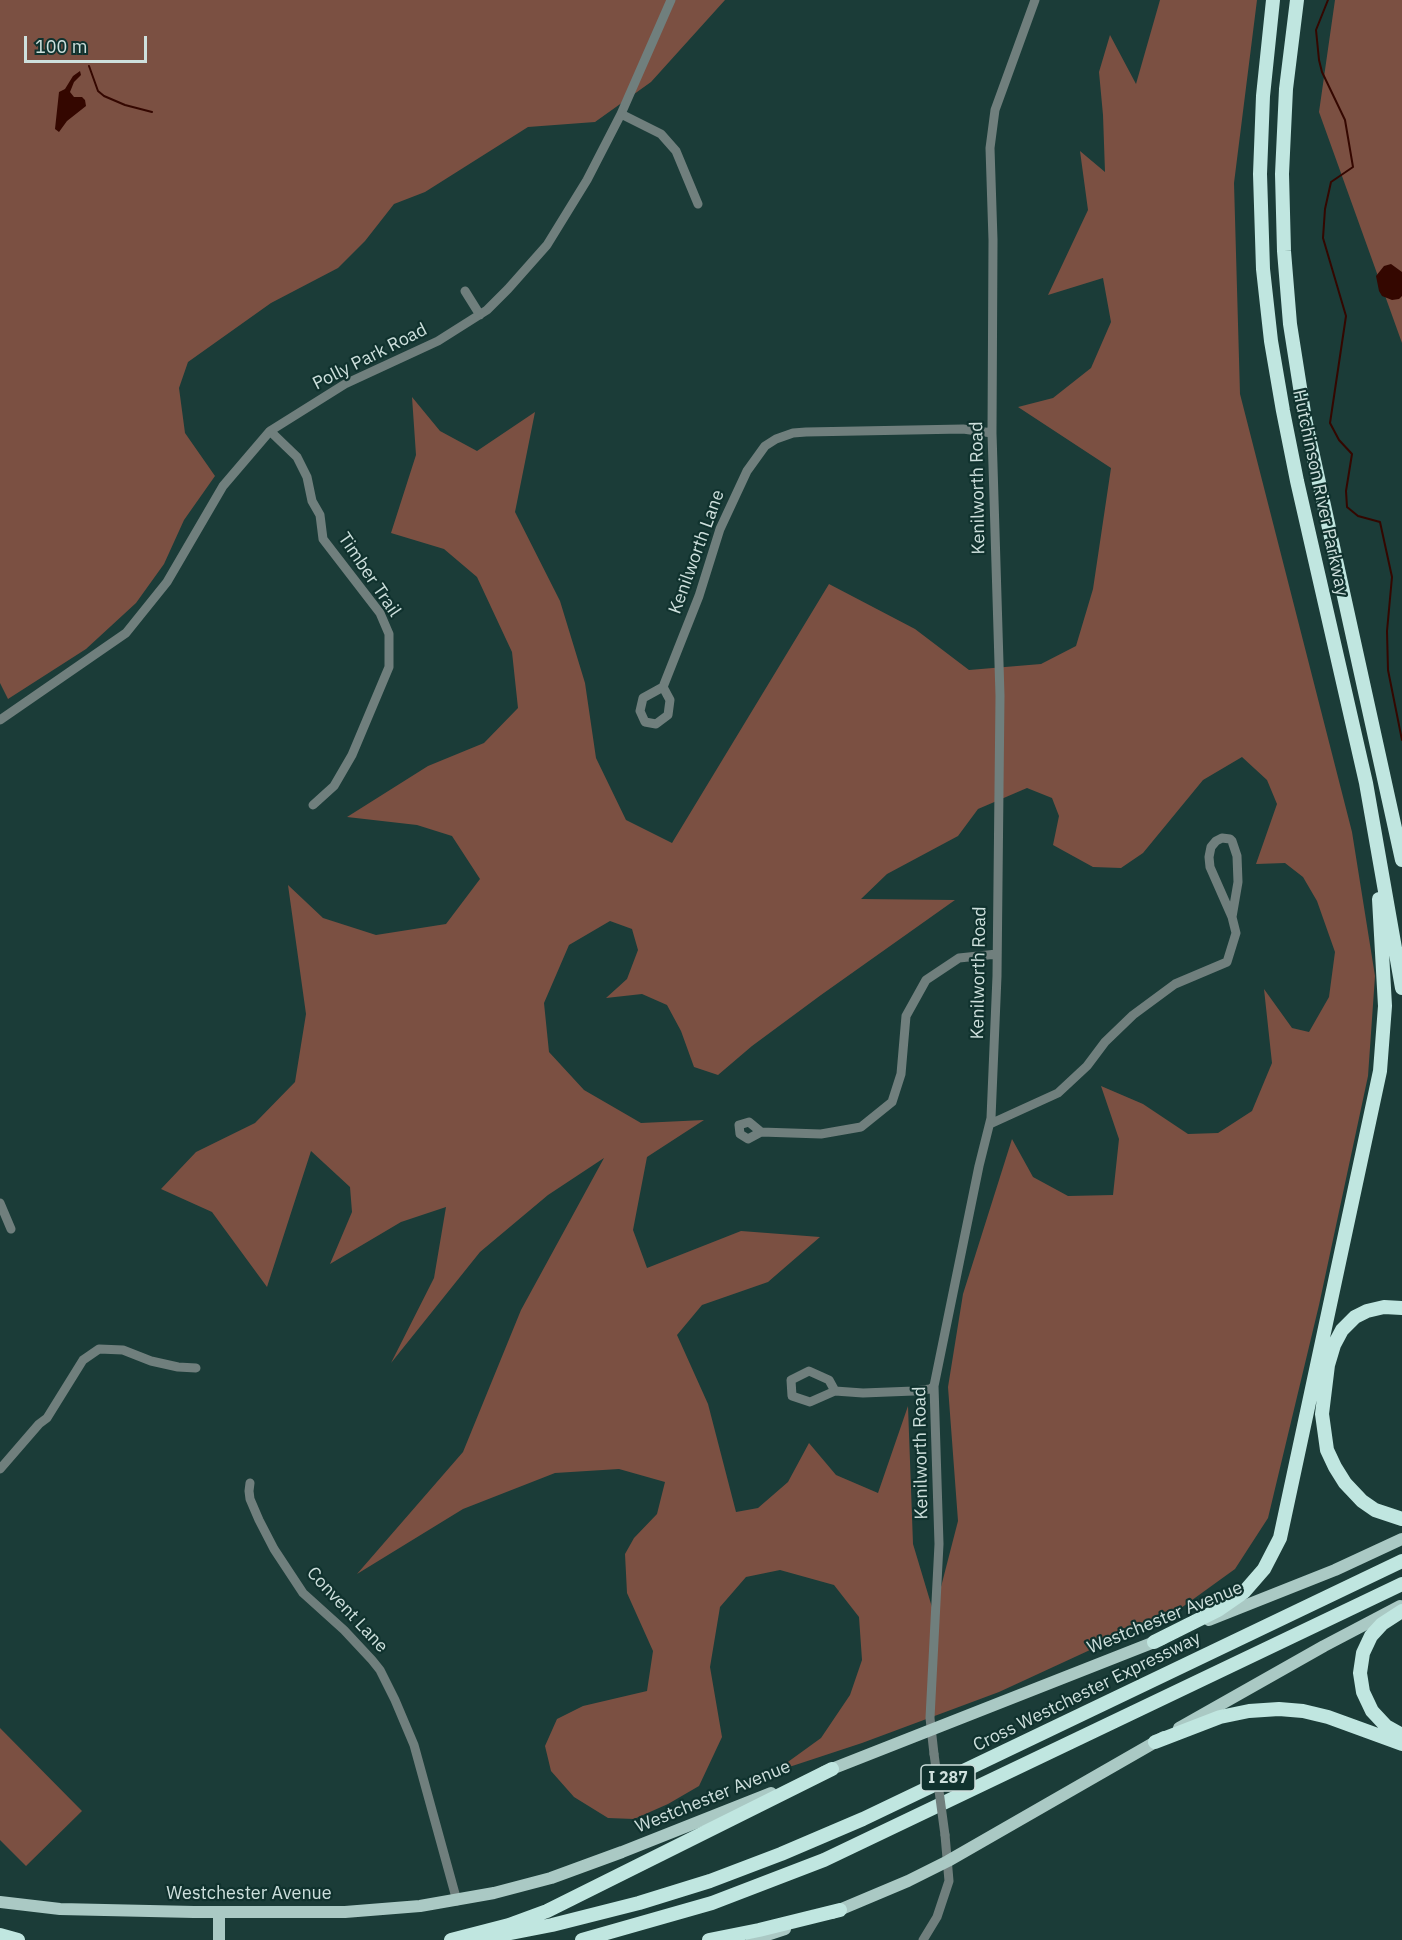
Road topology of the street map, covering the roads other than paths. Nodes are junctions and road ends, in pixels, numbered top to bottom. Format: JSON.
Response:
{"nodes":[{"id":1,"x":671,"y":0,"type":"edge"},
{"id":2,"x":1035,"y":0,"type":"edge"},
{"id":3,"x":1273,"y":0,"type":"edge"},
{"id":4,"x":1296,"y":0,"type":"edge"},
{"id":5,"x":621,"y":114,"type":"junction"},
{"id":6,"x":698,"y":204,"type":"dead end"},
{"id":7,"x":465,"y":291,"type":"dead end"},
{"id":8,"x":480,"y":315,"type":"junction"},
{"id":9,"x":270,"y":431,"type":"junction"},
{"id":10,"x":992,"y":433,"type":"junction"},
{"id":11,"x":663,"y":687,"type":"dead end"},
{"id":12,"x":0,"y":720,"type":"edge"},
{"id":13,"x":313,"y":805,"type":"dead end"},
{"id":14,"x":1378,"y":849,"type":"junction"},
{"id":15,"x":1401,"y":853,"type":"edge"},
{"id":16,"x":1232,"y":917,"type":"junction"},
{"id":17,"x":997,"y":954,"type":"junction"},
{"id":18,"x":1402,"y":988,"type":"edge"},
{"id":19,"x":990,"y":1124,"type":"junction"},
{"id":20,"x":761,"y":1132,"type":"dead end"},
{"id":21,"x":0,"y":1203,"type":"edge"},
{"id":22,"x":11,"y":1228,"type":"dead end"},
{"id":23,"x":1402,"y":1308,"type":"edge"},
{"id":24,"x":196,"y":1368,"type":"dead end"},
{"id":25,"x":934,"y":1386,"type":"junction"},
{"id":26,"x":835,"y":1391,"type":"junction"},
{"id":27,"x":0,"y":1468,"type":"edge"},
{"id":28,"x":250,"y":1483,"type":"dead end"},
{"id":29,"x":1402,"y":1519,"type":"edge"},
{"id":30,"x":1402,"y":1539,"type":"edge"},
{"id":31,"x":1402,"y":1561,"type":"edge"},
{"id":32,"x":1402,"y":1584,"type":"edge"},
{"id":33,"x":1402,"y":1606,"type":"edge"},
{"id":34,"x":1402,"y":1611,"type":"edge"},
{"id":35,"x":1154,"y":1642,"type":"junction"},
{"id":36,"x":931,"y":1729,"type":"junction"},
{"id":37,"x":1402,"y":1735,"type":"edge"},
{"id":38,"x":1155,"y":1742,"type":"junction"},
{"id":39,"x":1402,"y":1744,"type":"edge"},
{"id":40,"x":832,"y":1769,"type":"junction"},
{"id":41,"x":948,"y":1861,"type":"junction"},
{"id":42,"x":457,"y":1901,"type":"junction"},
{"id":43,"x":0,"y":1902,"type":"edge"},
{"id":44,"x":840,"y":1910,"type":"junction"},
{"id":45,"x":219,"y":1912,"type":"junction"},
{"id":46,"x":219,"y":1934,"type":"edge"},
{"id":47,"x":0,"y":1935,"type":"edge"},
{"id":48,"x":18,"y":1940,"type":"edge"},
{"id":49,"x":451,"y":1940,"type":"edge"},
{"id":50,"x":474,"y":1940,"type":"edge"},
{"id":51,"x":582,"y":1940,"type":"edge"},
{"id":52,"x":709,"y":1940,"type":"edge"},
{"id":53,"x":752,"y":1940,"type":"edge"},
{"id":54,"x":923,"y":1940,"type":"edge"}],
"edges":[{"from":1,"to":5,"type":"street","name":"Polly Park Road"},
{"from":2,"to":10,"type":"street","name":"Kenilworth Road"},
{"from":3,"to":14,"type":"highway","name":"Hutchinson River Parkway"},
{"from":4,"to":15,"type":"highway","name":"Hutchinson River Parkway"},
{"from":5,"to":6,"type":"street"},
{"from":5,"to":8,"type":"street","name":"Polly Park Road"},
{"from":7,"to":8,"type":"street"},
{"from":8,"to":9,"type":"street","name":"Polly Park Road"},
{"from":9,"to":12,"type":"street","name":"Polly Park Road"},
{"from":9,"to":13,"type":"street","name":"Timber Trail"},
{"from":10,"to":11,"type":"street","name":"Kenilworth Lane"},
{"from":10,"to":17,"type":"street","name":"Kenilworth Road"},
{"from":14,"to":18,"type":"highway","name":"Hutchinson River Parkway"},
{"from":14,"to":35,"type":"highway"},
{"from":16,"to":16,"type":"street"},
{"from":16,"to":19,"type":"street"},
{"from":17,"to":19,"type":"street","name":"Kenilworth Road"},
{"from":17,"to":20,"type":"street"},
{"from":19,"to":25,"type":"street","name":"Kenilworth Road"},
{"from":21,"to":22,"type":"street"},
{"from":23,"to":29,"type":"highway"},
{"from":24,"to":27,"type":"street"},
{"from":25,"to":26,"type":"street"},
{"from":25,"to":36,"type":"street","name":"Kenilworth Road"},
{"from":26,"to":26,"type":"street"},
{"from":28,"to":42,"type":"street","name":"Convent Lane"},
{"from":30,"to":35,"type":"main road","name":"Westchester Avenue"},
{"from":31,"to":50,"type":"highway","name":"Cross Westchester Expressway","number":"I 287"},
{"from":32,"to":51,"type":"highway","number":"I 287"},
{"from":33,"to":38,"type":"main road"},
{"from":34,"to":37,"type":"highway"},
{"from":35,"to":36,"type":"main road","name":"Westchester Avenue"},
{"from":36,"to":40,"type":"main road","name":"Westchester Avenue"},
{"from":36,"to":41,"type":"street","name":"Kenilworth Road","bridge":true},
{"from":38,"to":39,"type":"highway"},
{"from":38,"to":41,"type":"main road"},
{"from":40,"to":42,"type":"main road","name":"Westchester Avenue"},
{"from":40,"to":49,"type":"highway"},
{"from":41,"to":44,"type":"main road"},
{"from":41,"to":54,"type":"street","name":"Kenilworth Road"},
{"from":42,"to":45,"type":"main road","name":"Westchester Avenue"},
{"from":43,"to":45,"type":"main road","name":"Westchester Avenue"},
{"from":44,"to":52,"type":"highway"},
{"from":44,"to":53,"type":"main road"},
{"from":45,"to":46,"type":"main road"},
{"from":47,"to":48,"type":"highway"}]}
